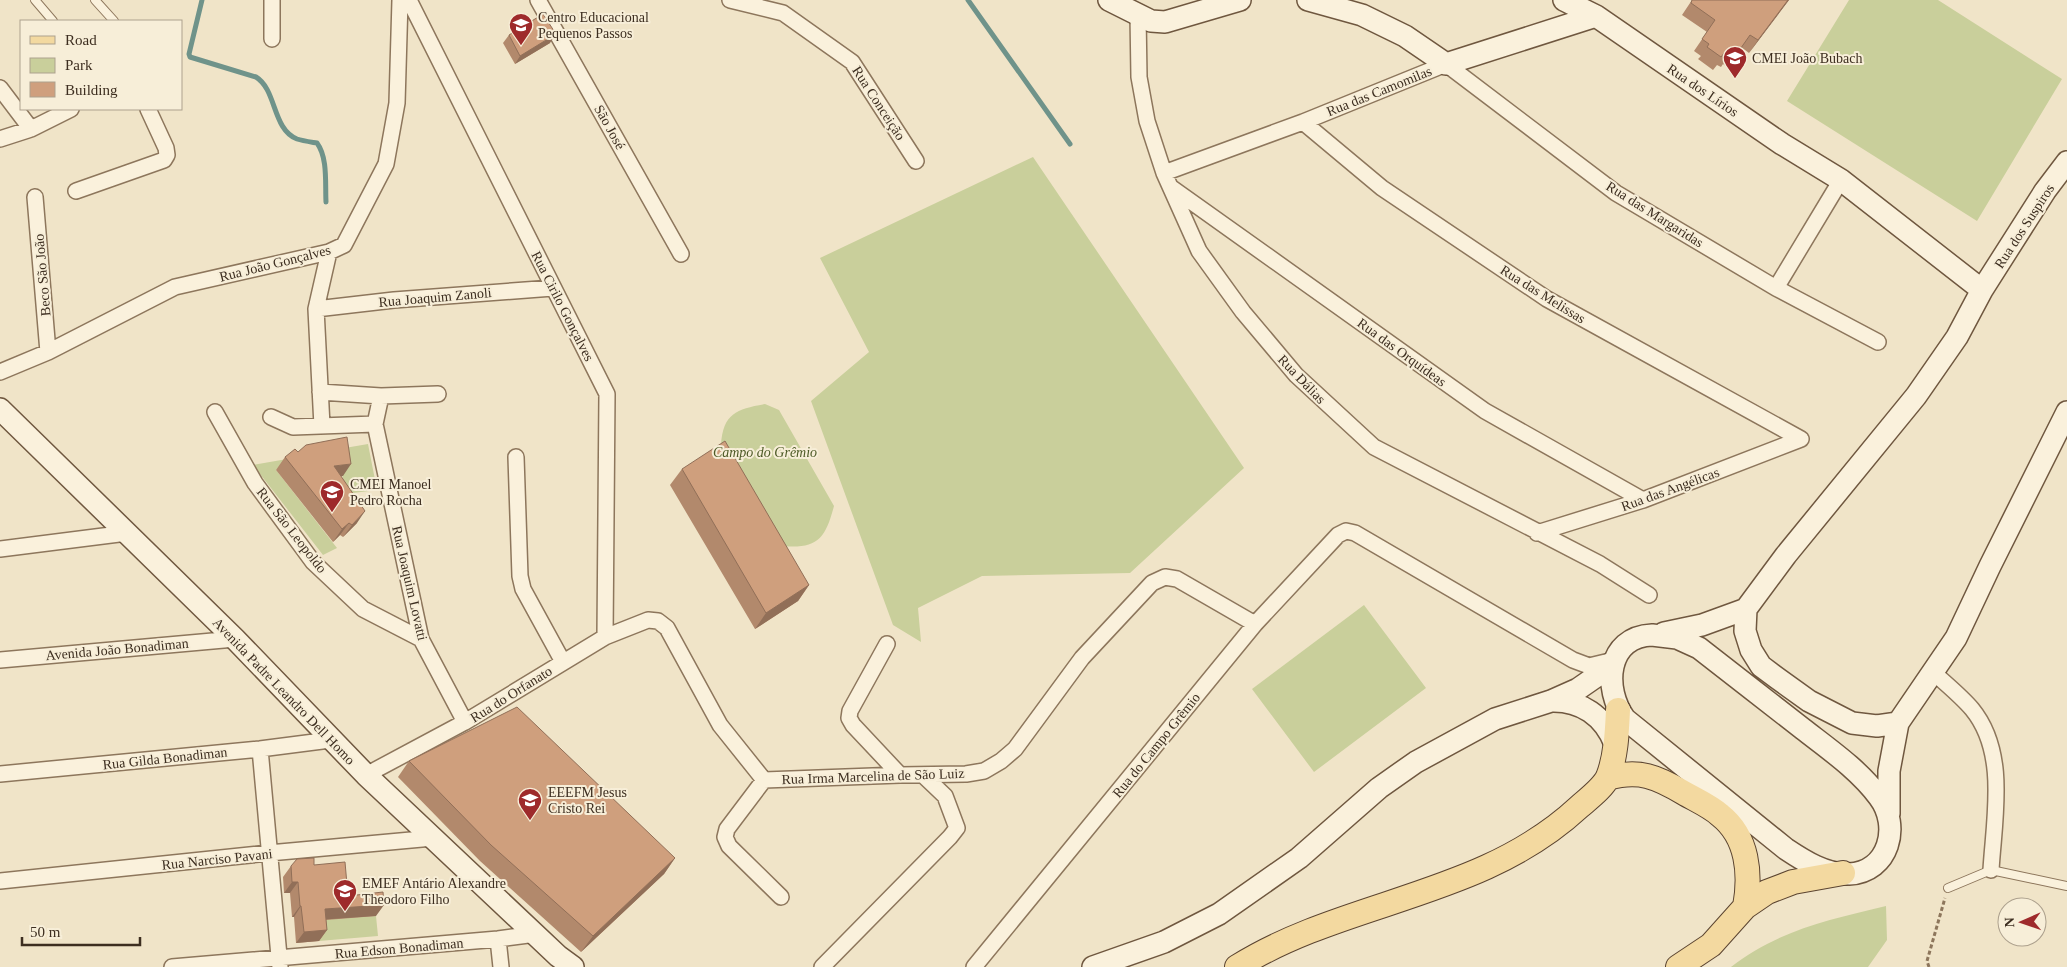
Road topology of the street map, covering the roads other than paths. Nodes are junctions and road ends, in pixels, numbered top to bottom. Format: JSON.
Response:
{"nodes":[{"id":1,"x":35,"y":0,"type":"edge"},
{"id":2,"x":95,"y":0,"type":"edge"},
{"id":3,"x":272,"y":0,"type":"edge"},
{"id":4,"x":400,"y":0,"type":"edge"},
{"id":5,"x":409,"y":0,"type":"edge"},
{"id":6,"x":538,"y":0,"type":"edge"},
{"id":7,"x":730,"y":0,"type":"edge"},
{"id":8,"x":1109,"y":0,"type":"edge"},
{"id":9,"x":1240,"y":0,"type":"edge"},
{"id":10,"x":1308,"y":0,"type":"edge"},
{"id":11,"x":1564,"y":0,"type":"edge"},
{"id":12,"x":1138,"y":15,"type":"junction"},
{"id":13,"x":1596,"y":16,"type":"junction"},
{"id":14,"x":52,"y":20,"type":"edge"},
{"id":15,"x":113,"y":20,"type":"edge"},
{"id":16,"x":272,"y":39,"type":"dead end"},
{"id":17,"x":1446,"y":64,"type":"junction"},
{"id":18,"x":0,"y":88,"type":"edge"},
{"id":19,"x":68,"y":110,"type":"edge"},
{"id":20,"x":148,"y":110,"type":"edge"},
{"id":21,"x":1303,"y":122,"type":"junction"},
{"id":22,"x":31,"y":129,"type":"junction"},
{"id":23,"x":0,"y":139,"type":"edge"},
{"id":24,"x":916,"y":161,"type":"dead end"},
{"id":25,"x":2067,"y":162,"type":"edge"},
{"id":26,"x":1164,"y":173,"type":"junction"},
{"id":27,"x":1841,"y":180,"type":"junction"},
{"id":28,"x":1171,"y":187,"type":"junction"},
{"id":29,"x":76,"y":191,"type":"dead end"},
{"id":30,"x":36,"y":197,"type":"dead end"},
{"id":31,"x":329,"y":252,"type":"junction"},
{"id":32,"x":681,"y":254,"type":"dead end"},
{"id":33,"x":553,"y":288,"type":"junction"},
{"id":34,"x":1776,"y":288,"type":"junction"},
{"id":35,"x":1982,"y":290,"type":"junction"},
{"id":36,"x":316,"y":309,"type":"junction"},
{"id":37,"x":1878,"y":342,"type":"dead end"},
{"id":38,"x":48,"y":352,"type":"junction"},
{"id":39,"x":0,"y":372,"type":"edge"},
{"id":40,"x":320,"y":392,"type":"junction"},
{"id":41,"x":438,"y":394,"type":"dead end"},
{"id":42,"x":381,"y":396,"type":"junction"},
{"id":43,"x":0,"y":409,"type":"edge"},
{"id":44,"x":214,"y":412,"type":"dead end"},
{"id":45,"x":2067,"y":412,"type":"edge"},
{"id":46,"x":271,"y":417,"type":"dead end"},
{"id":47,"x":375,"y":424,"type":"junction"},
{"id":48,"x":322,"y":426,"type":"junction"},
{"id":49,"x":1801,"y":439,"type":"joint"},
{"id":50,"x":516,"y":457,"type":"dead end"},
{"id":51,"x":1643,"y":500,"type":"junction"},
{"id":52,"x":127,"y":533,"type":"junction"},
{"id":53,"x":1537,"y":533,"type":"junction"},
{"id":54,"x":0,"y":549,"type":"edge"},
{"id":55,"x":1648,"y":595,"type":"dead end"},
{"id":56,"x":1746,"y":610,"type":"junction"},
{"id":57,"x":658,"y":621,"type":"joint"},
{"id":58,"x":1254,"y":624,"type":"junction"},
{"id":59,"x":1645,"y":635,"type":"junction"},
{"id":60,"x":605,"y":637,"type":"junction"},
{"id":61,"x":235,"y":639,"type":"junction"},
{"id":62,"x":421,"y":639,"type":"junction"},
{"id":63,"x":887,"y":644,"type":"dead end"},
{"id":64,"x":0,"y":660,"type":"edge"},
{"id":65,"x":1615,"y":660,"type":"junction"},
{"id":66,"x":563,"y":662,"type":"junction"},
{"id":67,"x":1933,"y":672,"type":"junction"},
{"id":68,"x":1550,"y":701,"type":"junction"},
{"id":69,"x":1618,"y":710,"type":"junction"},
{"id":70,"x":465,"y":722,"type":"junction"},
{"id":71,"x":1898,"y":723,"type":"junction"},
{"id":72,"x":330,"y":740,"type":"junction"},
{"id":73,"x":1615,"y":744,"type":"junction"},
{"id":74,"x":260,"y":749,"type":"junction"},
{"id":75,"x":0,"y":774,"type":"edge"},
{"id":76,"x":922,"y":774,"type":"junction"},
{"id":77,"x":366,"y":775,"type":"junction"},
{"id":78,"x":900,"y":775,"type":"junction"},
{"id":79,"x":1608,"y":778,"type":"junction"},
{"id":80,"x":764,"y":780,"type":"junction"},
{"id":81,"x":1889,"y":814,"type":"junction"},
{"id":82,"x":433,"y":838,"type":"junction"},
{"id":83,"x":269,"y":853,"type":"junction"},
{"id":84,"x":1991,"y":870,"type":"junction"},
{"id":85,"x":1843,"y":873,"type":"junction"},
{"id":86,"x":0,"y":881,"type":"edge"},
{"id":87,"x":2067,"y":886,"type":"edge"},
{"id":88,"x":1948,"y":888,"type":"road end"},
{"id":89,"x":781,"y":897,"type":"dead end"},
{"id":90,"x":1745,"y":907,"type":"junction"},
{"id":91,"x":536,"y":934,"type":"junction"},
{"id":92,"x":498,"y":939,"type":"junction"},
{"id":93,"x":279,"y":962,"type":"edge"},
{"id":94,"x":172,"y":967,"type":"edge"},
{"id":95,"x":501,"y":967,"type":"edge"},
{"id":96,"x":573,"y":967,"type":"edge"},
{"id":97,"x":822,"y":967,"type":"edge"},
{"id":98,"x":974,"y":967,"type":"edge"},
{"id":99,"x":1093,"y":967,"type":"edge"},
{"id":100,"x":1237,"y":967,"type":"edge"},
{"id":101,"x":1678,"y":967,"type":"edge"}],
"edges":[{"from":1,"to":14,"type":"lane"},
{"from":2,"to":15,"type":"lane"},
{"from":3,"to":16,"type":"street"},
{"from":4,"to":31,"type":"street","name":"Rua João Gonçalves"},
{"from":5,"to":33,"type":"street","name":"Rua Cirilo Gonçalves"},
{"from":6,"to":32,"type":"street","name":"São José"},
{"from":7,"to":24,"type":"street","name":"Rua Conceição"},
{"from":8,"to":12,"type":"street"},
{"from":9,"to":12,"type":"street"},
{"from":10,"to":17,"type":"street"},
{"from":11,"to":13,"type":"street","name":"Rua dos Lírios"},
{"from":12,"to":26,"type":"street","name":"Rua Dálias"},
{"from":13,"to":17,"type":"street","name":"Rua das Camomilas"},
{"from":13,"to":27,"type":"street","name":"Rua dos Lírios"},
{"from":17,"to":21,"type":"street","name":"Rua das Camomilas"},
{"from":17,"to":34,"type":"street","name":"Rua das Margaridas"},
{"from":18,"to":22,"type":"street"},
{"from":19,"to":22,"type":"street"},
{"from":20,"to":29,"type":"street"},
{"from":21,"to":26,"type":"street","name":"Rua das Camomilas"},
{"from":21,"to":49,"type":"street","name":"Rua das Melissas"},
{"from":22,"to":23,"type":"street"},
{"from":25,"to":35,"type":"street","name":"Rua dos Suspiros"},
{"from":26,"to":28,"type":"street","name":"Rua Dálias"},
{"from":27,"to":34,"type":"street"},
{"from":27,"to":35,"type":"street","name":"Rua dos Lírios"},
{"from":28,"to":51,"type":"street","name":"Rua das Orquídeas"},
{"from":28,"to":53,"type":"street","name":"Rua Dálias"},
{"from":30,"to":38,"type":"street","name":"Beco São João"},
{"from":31,"to":36,"type":"street"},
{"from":31,"to":38,"type":"street","name":"Rua João Gonçalves"},
{"from":33,"to":36,"type":"street","name":"Rua Joaquim Zanoli"},
{"from":33,"to":60,"type":"street","name":"Rua Cirilo Gonçalves"},
{"from":34,"to":37,"type":"street","name":"Rua das Margaridas"},
{"from":35,"to":56,"type":"street","name":"Rua dos Suspiros"},
{"from":36,"to":40,"type":"street"},
{"from":38,"to":39,"type":"street","name":"Rua João Gonçalves"},
{"from":40,"to":42,"type":"street"},
{"from":40,"to":48,"type":"street"},
{"from":41,"to":42,"type":"street"},
{"from":42,"to":47,"type":"street"},
{"from":43,"to":52,"type":"street","name":"Avenida Padre Leandro Dell Homo"},
{"from":44,"to":62,"type":"street","name":"Rua São Leopoldo"},
{"from":45,"to":67,"type":"street"},
{"from":46,"to":48,"type":"street"},
{"from":47,"to":48,"type":"street"},
{"from":47,"to":62,"type":"street","name":"Rua Joaquim Lovatti"},
{"from":49,"to":51,"type":"street","name":"Rua das Angélicas"},
{"from":50,"to":66,"type":"street"},
{"from":51,"to":53,"type":"street","name":"Rua das Angélicas"},
{"from":52,"to":54,"type":"street"},
{"from":52,"to":61,"type":"street","name":"Avenida Padre Leandro Dell Homo"},
{"from":53,"to":55,"type":"street","name":"Rua Dálias"},
{"from":56,"to":59,"type":"street"},
{"from":56,"to":71,"type":"street"},
{"from":57,"to":60,"type":"street","name":"Rua do Orfanato"},
{"from":57,"to":80,"type":"street","name":"Rua Irma Marcelina de São Luiz"},
{"from":58,"to":65,"type":"street","name":"Rua do Campo Grêmio"},
{"from":58,"to":76,"type":"street","name":"Rua Irma Marcelina de São Luiz"},
{"from":58,"to":98,"type":"street","name":"Rua do Campo Grêmio"},
{"from":59,"to":65,"type":"street"},
{"from":59,"to":81,"type":"street"},
{"from":60,"to":66,"type":"street","name":"Rua do Orfanato"},
{"from":61,"to":64,"type":"street","name":"Avenida João Bonadiman"},
{"from":61,"to":72,"type":"street","name":"Avenida Padre Leandro Dell Homo"},
{"from":62,"to":70,"type":"street","name":"Rua Joaquim Lovatti"},
{"from":63,"to":78,"type":"street"},
{"from":65,"to":68,"type":"street"},
{"from":65,"to":69,"type":"street"},
{"from":66,"to":70,"type":"street","name":"Rua do Orfanato"},
{"from":67,"to":71,"type":"street"},
{"from":67,"to":84,"type":"street"},
{"from":68,"to":73,"type":"street"},
{"from":68,"to":99,"type":"street"},
{"from":69,"to":73,"type":"main road"},
{"from":69,"to":85,"type":"street"},
{"from":70,"to":77,"type":"street","name":"Rua do Orfanato"},
{"from":71,"to":81,"type":"street"},
{"from":72,"to":74,"type":"street","name":"Rua Gilda Bonadiman"},
{"from":72,"to":77,"type":"street","name":"Avenida Padre Leandro Dell Homo"},
{"from":73,"to":79,"type":"main road"},
{"from":74,"to":75,"type":"street","name":"Rua Gilda Bonadiman"},
{"from":74,"to":83,"type":"street"},
{"from":76,"to":78,"type":"street","name":"Rua Irma Marcelina de São Luiz"},
{"from":76,"to":97,"type":"street"},
{"from":77,"to":82,"type":"street","name":"Avenida Padre Leandro Dell Homo"},
{"from":78,"to":80,"type":"street","name":"Rua Irma Marcelina de São Luiz"},
{"from":79,"to":90,"type":"main road"},
{"from":79,"to":100,"type":"main road"},
{"from":80,"to":89,"type":"street"},
{"from":81,"to":85,"type":"street"},
{"from":82,"to":83,"type":"street","name":"Rua Narciso Pavani"},
{"from":82,"to":91,"type":"street","name":"Avenida Padre Leandro Dell Homo"},
{"from":83,"to":86,"type":"street","name":"Rua Narciso Pavani"},
{"from":83,"to":93,"type":"street"},
{"from":84,"to":87,"type":"lane"},
{"from":84,"to":88,"type":"lane"},
{"from":85,"to":90,"type":"main road"},
{"from":90,"to":101,"type":"main road"},
{"from":91,"to":92,"type":"street","name":"Rua Edson Bonadiman"},
{"from":91,"to":96,"type":"street","name":"Avenida Padre Leandro Dell Homo"},
{"from":92,"to":93,"type":"street","name":"Rua Edson Bonadiman"},
{"from":92,"to":95,"type":"street"},
{"from":93,"to":94,"type":"street","name":"Rua Edson Bonadiman"}]}
